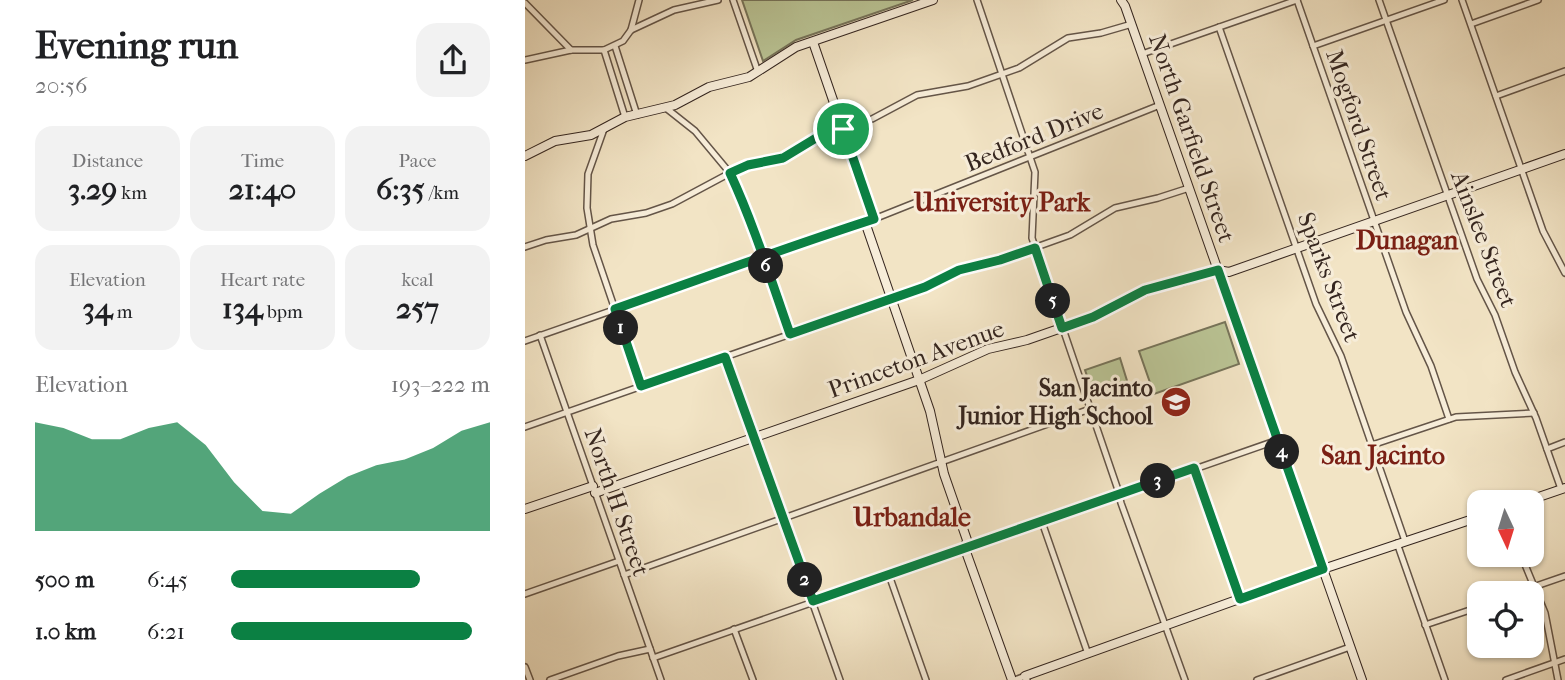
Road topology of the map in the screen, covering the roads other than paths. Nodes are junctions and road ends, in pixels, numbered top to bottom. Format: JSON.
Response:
{"nodes":[{"id":1,"x":639,"y":0,"type":"edge"},
{"id":2,"x":718,"y":0,"type":"edge"},
{"id":3,"x":733,"y":0,"type":"edge"},
{"id":4,"x":933,"y":0,"type":"edge"},
{"id":5,"x":977,"y":0,"type":"edge"},
{"id":6,"x":1297,"y":0,"type":"edge"},
{"id":7,"x":1379,"y":0,"type":"edge"},
{"id":8,"x":1444,"y":0,"type":"edge"},
{"id":9,"x":1462,"y":0,"type":"edge"},
{"id":10,"x":1538,"y":0,"type":"edge"},
{"id":11,"x":1124,"y":2,"type":"edge"},
{"id":12,"x":525,"y":3,"type":"edge"},
{"id":13,"x":1386,"y":20,"type":"junction"},
{"id":14,"x":1132,"y":24,"type":"junction"},
{"id":15,"x":1471,"y":24,"type":"junction"},
{"id":16,"x":1219,"y":27,"type":"junction"},
{"id":17,"x":631,"y":30,"type":"junction"},
{"id":18,"x":813,"y":42,"type":"junction"},
{"id":19,"x":615,"y":46,"type":"junction"},
{"id":20,"x":1313,"y":46,"type":"junction"},
{"id":21,"x":571,"y":50,"type":"junction"},
{"id":22,"x":604,"y":50,"type":"junction"},
{"id":23,"x":1142,"y":54,"type":"junction"},
{"id":24,"x":525,"y":61,"type":"edge"},
{"id":25,"x":1565,"y":71,"type":"edge"},
{"id":26,"x":758,"y":72,"type":"junction"},
{"id":27,"x":1002,"y":74,"type":"junction"},
{"id":28,"x":625,"y":79,"type":"junction"},
{"id":29,"x":614,"y":82,"type":"junction"},
{"id":30,"x":1496,"y":96,"type":"junction"},
{"id":31,"x":1160,"y":106,"type":"junction"},
{"id":32,"x":666,"y":108,"type":"junction"},
{"id":33,"x":636,"y":115,"type":"junction"},
{"id":34,"x":625,"y":117,"type":"junction"},
{"id":35,"x":843,"y":129,"type":"junction"},
{"id":36,"x":604,"y":130,"type":"junction"},
{"id":37,"x":1565,"y":154,"type":"edge"},
{"id":38,"x":1030,"y":155,"type":"junction"},
{"id":39,"x":525,"y":156,"type":"edge"},
{"id":40,"x":1522,"y":169,"type":"junction"},
{"id":41,"x":730,"y":173,"type":"junction"},
{"id":42,"x":1189,"y":188,"type":"junction"},
{"id":43,"x":1447,"y":195,"type":"junction"},
{"id":44,"x":869,"y":220,"type":"junction"},
{"id":45,"x":1374,"y":221,"type":"junction"},
{"id":46,"x":590,"y":229,"type":"junction"},
{"id":47,"x":525,"y":247,"type":"edge"},
{"id":48,"x":1035,"y":248,"type":"junction"},
{"id":49,"x":1297,"y":248,"type":"junction"},
{"id":50,"x":763,"y":257,"type":"junction"},
{"id":51,"x":1218,"y":270,"type":"junction"},
{"id":52,"x":1565,"y":274,"type":"edge"},
{"id":53,"x":891,"y":299,"type":"junction"},
{"id":54,"x":615,"y":309,"type":"junction"},
{"id":55,"x":1062,"y":328,"type":"junction"},
{"id":56,"x":790,"y":334,"type":"junction"},
{"id":57,"x":540,"y":335,"type":"junction"},
{"id":58,"x":525,"y":341,"type":"edge"},
{"id":59,"x":725,"y":357,"type":"junction"},
{"id":60,"x":919,"y":380,"type":"junction"},
{"id":61,"x":641,"y":386,"type":"junction"},
{"id":62,"x":1090,"y":409,"type":"junction"},
{"id":63,"x":567,"y":412,"type":"junction"},
{"id":64,"x":1534,"y":412,"type":"junction"},
{"id":65,"x":1449,"y":419,"type":"junction"},
{"id":66,"x":525,"y":426,"type":"edge"},
{"id":67,"x":754,"y":438,"type":"junction"},
{"id":68,"x":1278,"y":440,"type":"junction"},
{"id":69,"x":1565,"y":442,"type":"edge"},
{"id":70,"x":1372,"y":445,"type":"junction"},
{"id":71,"x":1547,"y":449,"type":"junction"},
{"id":72,"x":941,"y":464,"type":"junction"},
{"id":73,"x":1194,"y":468,"type":"junction"},
{"id":74,"x":594,"y":489,"type":"junction"},
{"id":75,"x":1563,"y":489,"type":"edge"},
{"id":76,"x":1119,"y":495,"type":"junction"},
{"id":77,"x":1544,"y":495,"type":"edge"},
{"id":78,"x":525,"y":509,"type":"edge"},
{"id":79,"x":783,"y":519,"type":"junction"},
{"id":80,"x":1467,"y":521,"type":"edge"},
{"id":81,"x":1042,"y":522,"type":"junction"},
{"id":82,"x":1401,"y":542,"type":"junction"},
{"id":83,"x":965,"y":549,"type":"junction"},
{"id":84,"x":619,"y":561,"type":"junction"},
{"id":85,"x":1323,"y":569,"type":"junction"},
{"id":86,"x":624,"y":575,"type":"junction"},
{"id":87,"x":889,"y":575,"type":"junction"},
{"id":88,"x":1565,"y":576,"type":"edge"},
{"id":89,"x":1544,"y":583,"type":"edge"},
{"id":90,"x":525,"y":594,"type":"edge"},
{"id":91,"x":1240,"y":599,"type":"junction"},
{"id":92,"x":813,"y":601,"type":"junction"},
{"id":93,"x":1467,"y":611,"type":"edge"},
{"id":94,"x":1544,"y":615,"type":"edge"},
{"id":95,"x":1425,"y":625,"type":"junction"},
{"id":96,"x":1166,"y":627,"type":"junction"},
{"id":97,"x":734,"y":629,"type":"junction"},
{"id":98,"x":1350,"y":647,"type":"junction"},
{"id":99,"x":650,"y":649,"type":"junction"},
{"id":100,"x":1089,"y":654,"type":"junction"},
{"id":101,"x":653,"y":657,"type":"junction"},
{"id":102,"x":1565,"y":660,"type":"edge"},
{"id":103,"x":1554,"y":663,"type":"junction"},
{"id":104,"x":525,"y":667,"type":"edge"},
{"id":105,"x":1026,"y":678,"type":"edge"},
{"id":106,"x":530,"y":680,"type":"edge"},
{"id":107,"x":550,"y":680,"type":"edge"},
{"id":108,"x":661,"y":680,"type":"edge"},
{"id":109,"x":753,"y":680,"type":"edge"},
{"id":110,"x":840,"y":680,"type":"edge"},
{"id":111,"x":926,"y":680,"type":"edge"},
{"id":112,"x":1014,"y":680,"type":"edge"},
{"id":113,"x":1185,"y":680,"type":"edge"},
{"id":114,"x":1257,"y":680,"type":"edge"},
{"id":115,"x":1362,"y":680,"type":"edge"},
{"id":116,"x":1445,"y":680,"type":"edge"},
{"id":117,"x":1506,"y":680,"type":"edge"},
{"id":118,"x":1558,"y":680,"type":"edge"}],
"edges":[{"from":1,"to":17,"type":"street"},
{"from":2,"to":17,"type":"street"},
{"from":3,"to":26,"type":"street"},
{"from":4,"to":18,"type":"street"},
{"from":5,"to":27,"type":"street"},
{"from":6,"to":16,"type":"street"},
{"from":6,"to":20,"type":"street","name":"Mogford Street"},
{"from":7,"to":13,"type":"street","name":"Ainslee Street"},
{"from":8,"to":13,"type":"street"},
{"from":9,"to":15,"type":"street"},
{"from":10,"to":15,"type":"street"},
{"from":11,"to":14,"type":"street","name":"North Garfield Street"},
{"from":12,"to":21,"type":"street"},
{"from":13,"to":20,"type":"street"},
{"from":13,"to":43,"type":"street","name":"Ainslee Street"},
{"from":14,"to":23,"type":"street","name":"North Garfield Street"},
{"from":14,"to":27,"type":"street"},
{"from":15,"to":30,"type":"street"},
{"from":16,"to":23,"type":"street"},
{"from":16,"to":49,"type":"street","name":"Sparks Street"},
{"from":17,"to":19,"type":"street"},
{"from":18,"to":26,"type":"street"},
{"from":18,"to":35,"type":"street"},
{"from":19,"to":22,"type":"street"},
{"from":19,"to":28,"type":"street"},
{"from":20,"to":45,"type":"street","name":"Mogford Street"},
{"from":21,"to":22,"type":"street"},
{"from":21,"to":24,"type":"street"},
{"from":22,"to":29,"type":"street"},
{"from":23,"to":31,"type":"street","name":"North Garfield Street"},
{"from":25,"to":30,"type":"street"},
{"from":26,"to":32,"type":"street"},
{"from":27,"to":35,"type":"street"},
{"from":27,"to":38,"type":"street"},
{"from":28,"to":29,"type":"street"},
{"from":28,"to":33,"type":"street"},
{"from":29,"to":34,"type":"street"},
{"from":30,"to":40,"type":"street"},
{"from":31,"to":38,"type":"street","name":"Bedford Drive"},
{"from":31,"to":42,"type":"street","name":"North Garfield Street"},
{"from":32,"to":33,"type":"street"},
{"from":32,"to":41,"type":"street"},
{"from":33,"to":34,"type":"street"},
{"from":34,"to":36,"type":"street"},
{"from":35,"to":41,"type":"street"},
{"from":35,"to":44,"type":"street"},
{"from":36,"to":39,"type":"street"},
{"from":36,"to":46,"type":"street"},
{"from":37,"to":40,"type":"street","name":"Princeton Avenue"},
{"from":38,"to":44,"type":"street","name":"Bedford Drive"},
{"from":38,"to":48,"type":"street"},
{"from":40,"to":43,"type":"street","name":"Princeton Avenue"},
{"from":40,"to":52,"type":"street"},
{"from":41,"to":46,"type":"street"},
{"from":41,"to":50,"type":"street"},
{"from":42,"to":48,"type":"street"},
{"from":42,"to":51,"type":"street","name":"North Garfield Street"},
{"from":43,"to":45,"type":"street","name":"Princeton Avenue"},
{"from":43,"to":64,"type":"street","name":"Ainslee Street"},
{"from":44,"to":50,"type":"street","name":"Bedford Drive"},
{"from":44,"to":53,"type":"street"},
{"from":45,"to":49,"type":"street","name":"Princeton Avenue"},
{"from":45,"to":65,"type":"street","name":"Mogford Street"},
{"from":46,"to":47,"type":"street"},
{"from":46,"to":54,"type":"street"},
{"from":48,"to":53,"type":"street"},
{"from":48,"to":55,"type":"street"},
{"from":49,"to":51,"type":"street","name":"Princeton Avenue"},
{"from":49,"to":70,"type":"street","name":"Sparks Street"},
{"from":50,"to":54,"type":"street","name":"Bedford Drive"},
{"from":50,"to":56,"type":"street"},
{"from":51,"to":55,"type":"street","name":"Princeton Avenue"},
{"from":51,"to":68,"type":"street","name":"North Garfield Street"},
{"from":53,"to":56,"type":"street"},
{"from":53,"to":60,"type":"street"},
{"from":54,"to":57,"type":"street","name":"Bedford Drive"},
{"from":54,"to":61,"type":"street"},
{"from":55,"to":60,"type":"street","name":"Princeton Avenue"},
{"from":55,"to":62,"type":"street"},
{"from":56,"to":59,"type":"street"},
{"from":57,"to":58,"type":"street","name":"Bedford Drive"},
{"from":57,"to":63,"type":"street","name":"North H Street"},
{"from":59,"to":61,"type":"street"},
{"from":59,"to":67,"type":"street"},
{"from":60,"to":67,"type":"street","name":"Princeton Avenue"},
{"from":60,"to":72,"type":"street"},
{"from":61,"to":63,"type":"street"},
{"from":62,"to":72,"type":"street"},
{"from":62,"to":76,"type":"street"},
{"from":63,"to":66,"type":"street"},
{"from":63,"to":74,"type":"street","name":"North H Street"},
{"from":64,"to":65,"type":"street"},
{"from":64,"to":71,"type":"street","name":"Ainslee Street"},
{"from":65,"to":70,"type":"street"},
{"from":67,"to":74,"type":"street","name":"Princeton Avenue"},
{"from":67,"to":79,"type":"street"},
{"from":68,"to":73,"type":"street"},
{"from":68,"to":85,"type":"street","name":"North Garfield Street"},
{"from":69,"to":71,"type":"street"},
{"from":70,"to":82,"type":"street","name":"Sparks Street"},
{"from":71,"to":75,"type":"street","name":"Ainslee Street"},
{"from":72,"to":79,"type":"street"},
{"from":72,"to":83,"type":"street"},
{"from":73,"to":76,"type":"street"},
{"from":73,"to":91,"type":"street"},
{"from":74,"to":78,"type":"street","name":"Princeton Avenue"},
{"from":74,"to":84,"type":"street","name":"North H Street"},
{"from":75,"to":77,"type":"street"},
{"from":76,"to":81,"type":"street"},
{"from":76,"to":96,"type":"street"},
{"from":79,"to":86,"type":"street"},
{"from":79,"to":92,"type":"street"},
{"from":80,"to":82,"type":"street"},
{"from":81,"to":83,"type":"street"},
{"from":81,"to":100,"type":"street"},
{"from":82,"to":85,"type":"street"},
{"from":82,"to":95,"type":"street","name":"Sparks Street"},
{"from":83,"to":87,"type":"street"},
{"from":83,"to":112,"type":"street"},
{"from":84,"to":86,"type":"street","name":"North H Street"},
{"from":84,"to":90,"type":"street"},
{"from":85,"to":91,"type":"street"},
{"from":85,"to":98,"type":"street","name":"North Garfield Street"},
{"from":86,"to":99,"type":"street","name":"North H Street"},
{"from":87,"to":92,"type":"street"},
{"from":87,"to":111,"type":"street"},
{"from":88,"to":89,"type":"street"},
{"from":91,"to":96,"type":"street"},
{"from":92,"to":97,"type":"street"},
{"from":92,"to":110,"type":"street"},
{"from":93,"to":95,"type":"street"},
{"from":94,"to":103,"type":"street"},
{"from":95,"to":116,"type":"street","name":"Sparks Street"},
{"from":96,"to":100,"type":"street"},
{"from":96,"to":113,"type":"street"},
{"from":97,"to":101,"type":"street"},
{"from":97,"to":109,"type":"street"},
{"from":98,"to":114,"type":"street"},
{"from":98,"to":115,"type":"street","name":"North Garfield Street"},
{"from":99,"to":101,"type":"street","name":"North H Street"},
{"from":99,"to":107,"type":"street"},
{"from":100,"to":105,"type":"street"},
{"from":101,"to":108,"type":"street","name":"North H Street"},
{"from":102,"to":103,"type":"street"},
{"from":103,"to":117,"type":"street"},
{"from":103,"to":118,"type":"street"},
{"from":104,"to":106,"type":"street"},
{"from":105,"to":112,"type":"street"}]}
